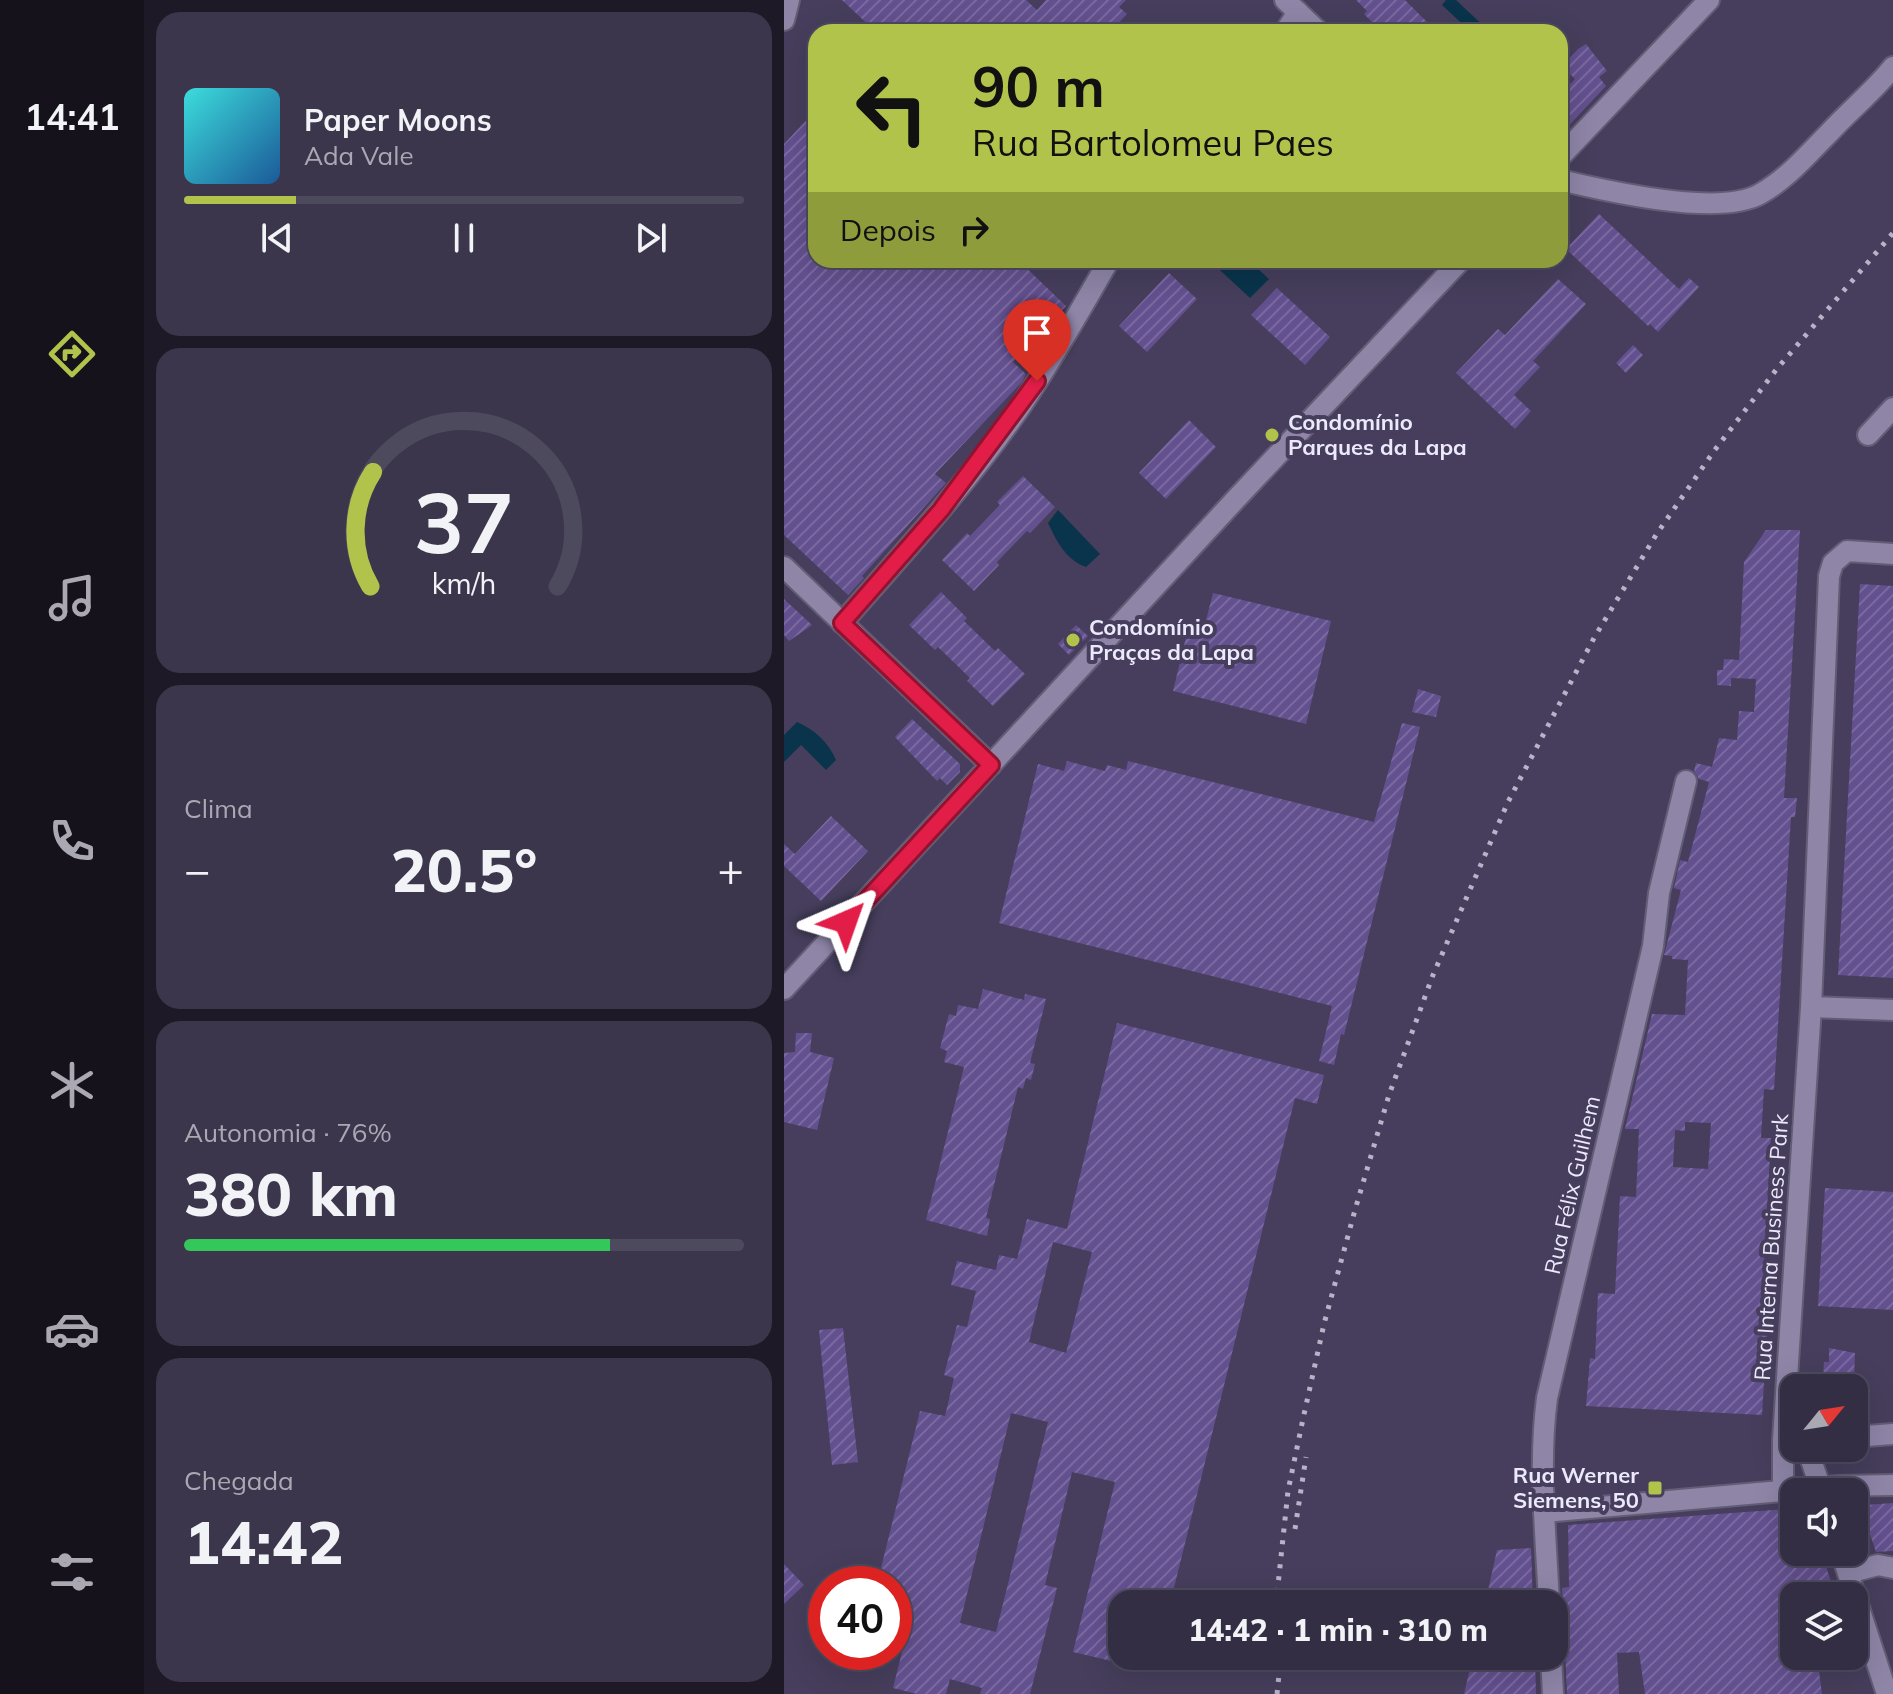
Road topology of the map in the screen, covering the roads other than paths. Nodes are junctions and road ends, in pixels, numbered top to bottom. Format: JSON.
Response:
{"nodes":[{"id":1,"x":789,"y":0,"type":"edge"},
{"id":2,"x":1709,"y":0,"type":"edge"},
{"id":3,"x":1292,"y":6,"type":"edge"},
{"id":4,"x":784,"y":20,"type":"edge"},
{"id":5,"x":1311,"y":24,"type":"edge"},
{"id":6,"x":1893,"y":67,"type":"edge"},
{"id":7,"x":1568,"y":149,"type":"edge"},
{"id":8,"x":1568,"y":182,"type":"edge"},
{"id":9,"x":1104,"y":268,"type":"edge"},
{"id":10,"x":1453,"y":268,"type":"edge"},
{"id":11,"x":1893,"y":408,"type":"edge"},
{"id":12,"x":1868,"y":435,"type":"dead end"},
{"id":13,"x":1893,"y":554,"type":"edge"},
{"id":14,"x":784,"y":567,"type":"edge"},
{"id":15,"x":842,"y":623,"type":"junction"},
{"id":16,"x":991,"y":765,"type":"junction"},
{"id":17,"x":1686,"y":781,"type":"dead end"},
{"id":18,"x":784,"y":989,"type":"edge"},
{"id":19,"x":1811,"y":1007,"type":"junction"},
{"id":20,"x":1893,"y":1010,"type":"edge"},
{"id":21,"x":1791,"y":1374,"type":"edge"},
{"id":22,"x":1893,"y":1434,"type":"edge"},
{"id":23,"x":1868,"y":1436,"type":"edge"},
{"id":24,"x":1893,"y":1485,"type":"edge"},
{"id":25,"x":1868,"y":1487,"type":"edge"},
{"id":26,"x":1780,"y":1491,"type":"edge"},
{"id":27,"x":1544,"y":1512,"type":"junction"},
{"id":28,"x":1846,"y":1566,"type":"edge"},
{"id":29,"x":1893,"y":1568,"type":"edge"},
{"id":30,"x":1848,"y":1573,"type":"junction"},
{"id":31,"x":1548,"y":1590,"type":"edge"},
{"id":32,"x":1552,"y":1670,"type":"edge"},
{"id":33,"x":1553,"y":1694,"type":"edge"},
{"id":34,"x":1887,"y":1694,"type":"edge"}],
"edges":[{"from":1,"to":4,"type":"street"},
{"from":2,"to":7,"type":"street"},
{"from":3,"to":5,"type":"street"},
{"from":6,"to":8,"type":"street"},
{"from":9,"to":15,"type":"street"},
{"from":10,"to":16,"type":"street"},
{"from":11,"to":12,"type":"street"},
{"from":13,"to":19,"type":"street","name":"Rua Interna Business Park"},
{"from":14,"to":15,"type":"street"},
{"from":15,"to":16,"type":"street"},
{"from":16,"to":18,"type":"street"},
{"from":17,"to":27,"type":"street","name":"Rua Félix Guilhem"},
{"from":19,"to":20,"type":"street"},
{"from":19,"to":21,"type":"street","name":"Rua Interna Business Park"},
{"from":22,"to":23,"type":"street"},
{"from":24,"to":25,"type":"street"},
{"from":26,"to":27,"type":"street"},
{"from":27,"to":31,"type":"street","name":"Rua Félix Guilhem"},
{"from":28,"to":30,"type":"street"},
{"from":29,"to":30,"type":"street"},
{"from":30,"to":34,"type":"street"},
{"from":32,"to":33,"type":"street"}]}
